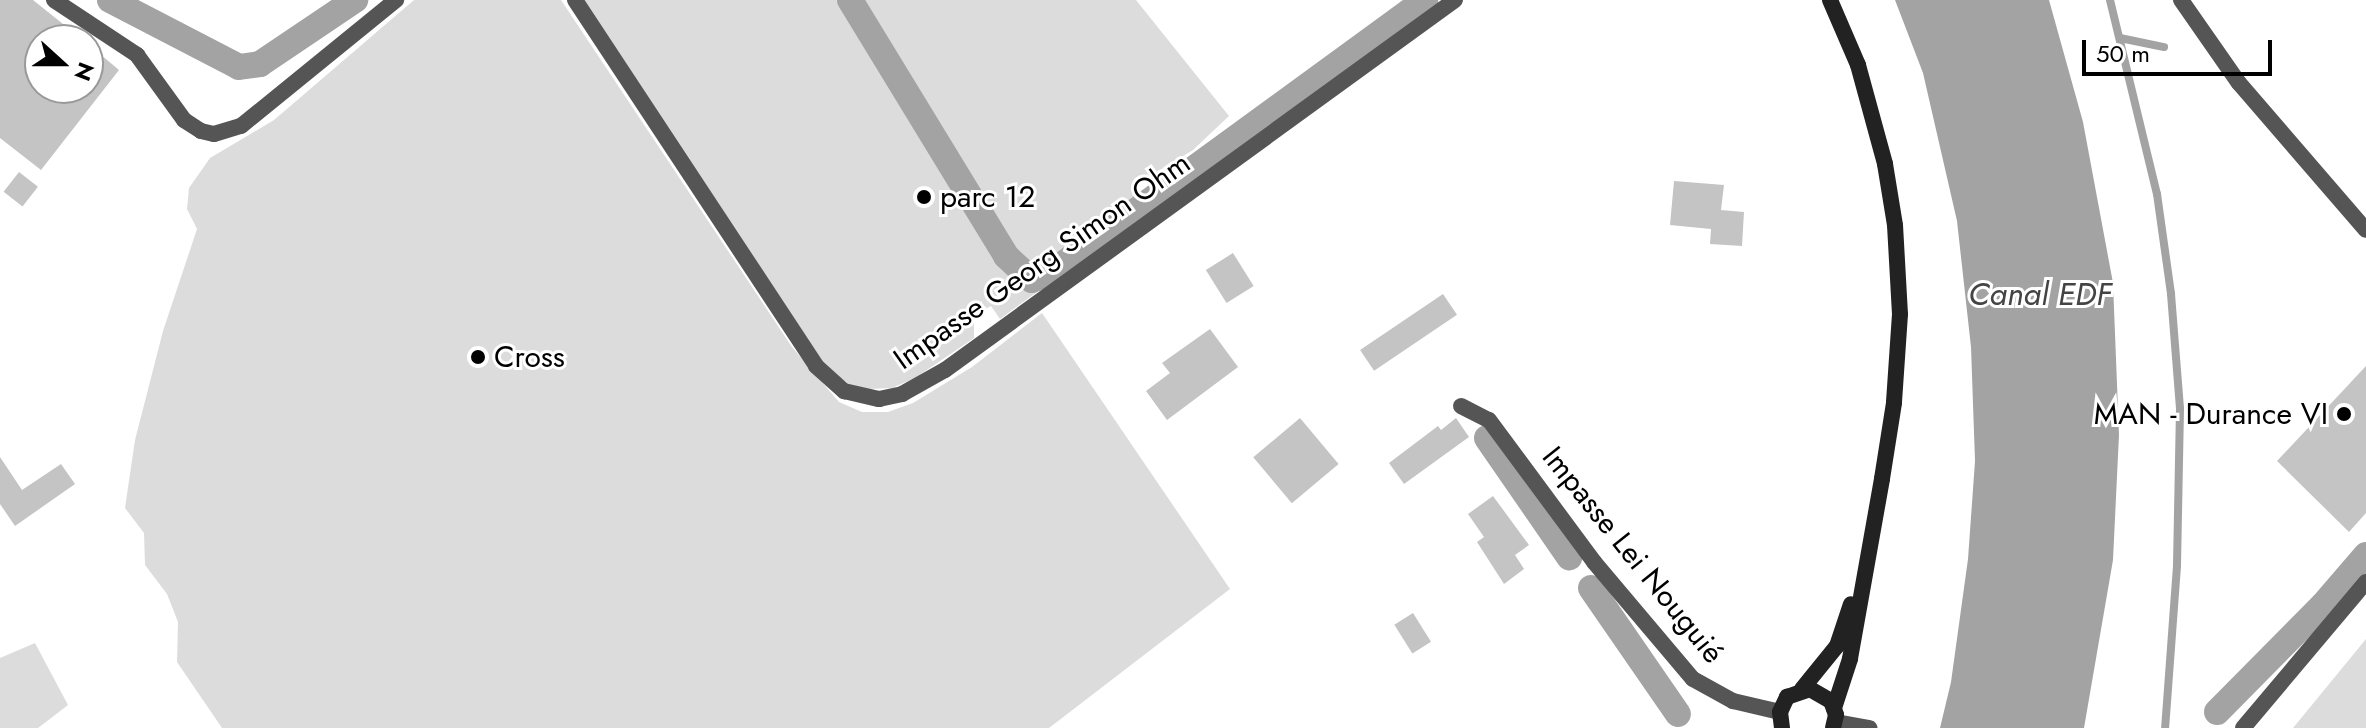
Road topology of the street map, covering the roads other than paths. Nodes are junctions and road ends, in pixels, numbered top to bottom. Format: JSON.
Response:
{"nodes":[{"id":1,"x":54,"y":0,"type":"edge"},
{"id":2,"x":396,"y":0,"type":"edge"},
{"id":3,"x":575,"y":0,"type":"edge"},
{"id":4,"x":1455,"y":0,"type":"edge"},
{"id":5,"x":1830,"y":0,"type":"edge"},
{"id":6,"x":2181,"y":0,"type":"edge"},
{"id":7,"x":2366,"y":230,"type":"edge"},
{"id":8,"x":1461,"y":406,"type":"dead end"},
{"id":9,"x":1868,"y":554,"type":"junction"},
{"id":10,"x":2366,"y":582,"type":"edge"},
{"id":11,"x":1802,"y":689,"type":"junction"},
{"id":12,"x":1834,"y":719,"type":"edge"},
{"id":13,"x":1781,"y":720,"type":"edge"},
{"id":14,"x":1869,"y":728,"type":"edge"},
{"id":15,"x":2243,"y":728,"type":"edge"}],
"edges":[{"from":1,"to":2,"type":"street"},
{"from":3,"to":4,"type":"street","name":"Impasse Georg Simon Ohm"},
{"from":5,"to":9,"type":"main road"},
{"from":6,"to":7,"type":"street"},
{"from":8,"to":13,"type":"street","name":"Impasse Lei Nouguié"},
{"from":9,"to":11,"type":"main road"},
{"from":9,"to":12,"type":"main road"},
{"from":10,"to":15,"type":"street"},
{"from":11,"to":12,"type":"main road"},
{"from":11,"to":13,"type":"main road"},
{"from":12,"to":14,"type":"street"}]}
